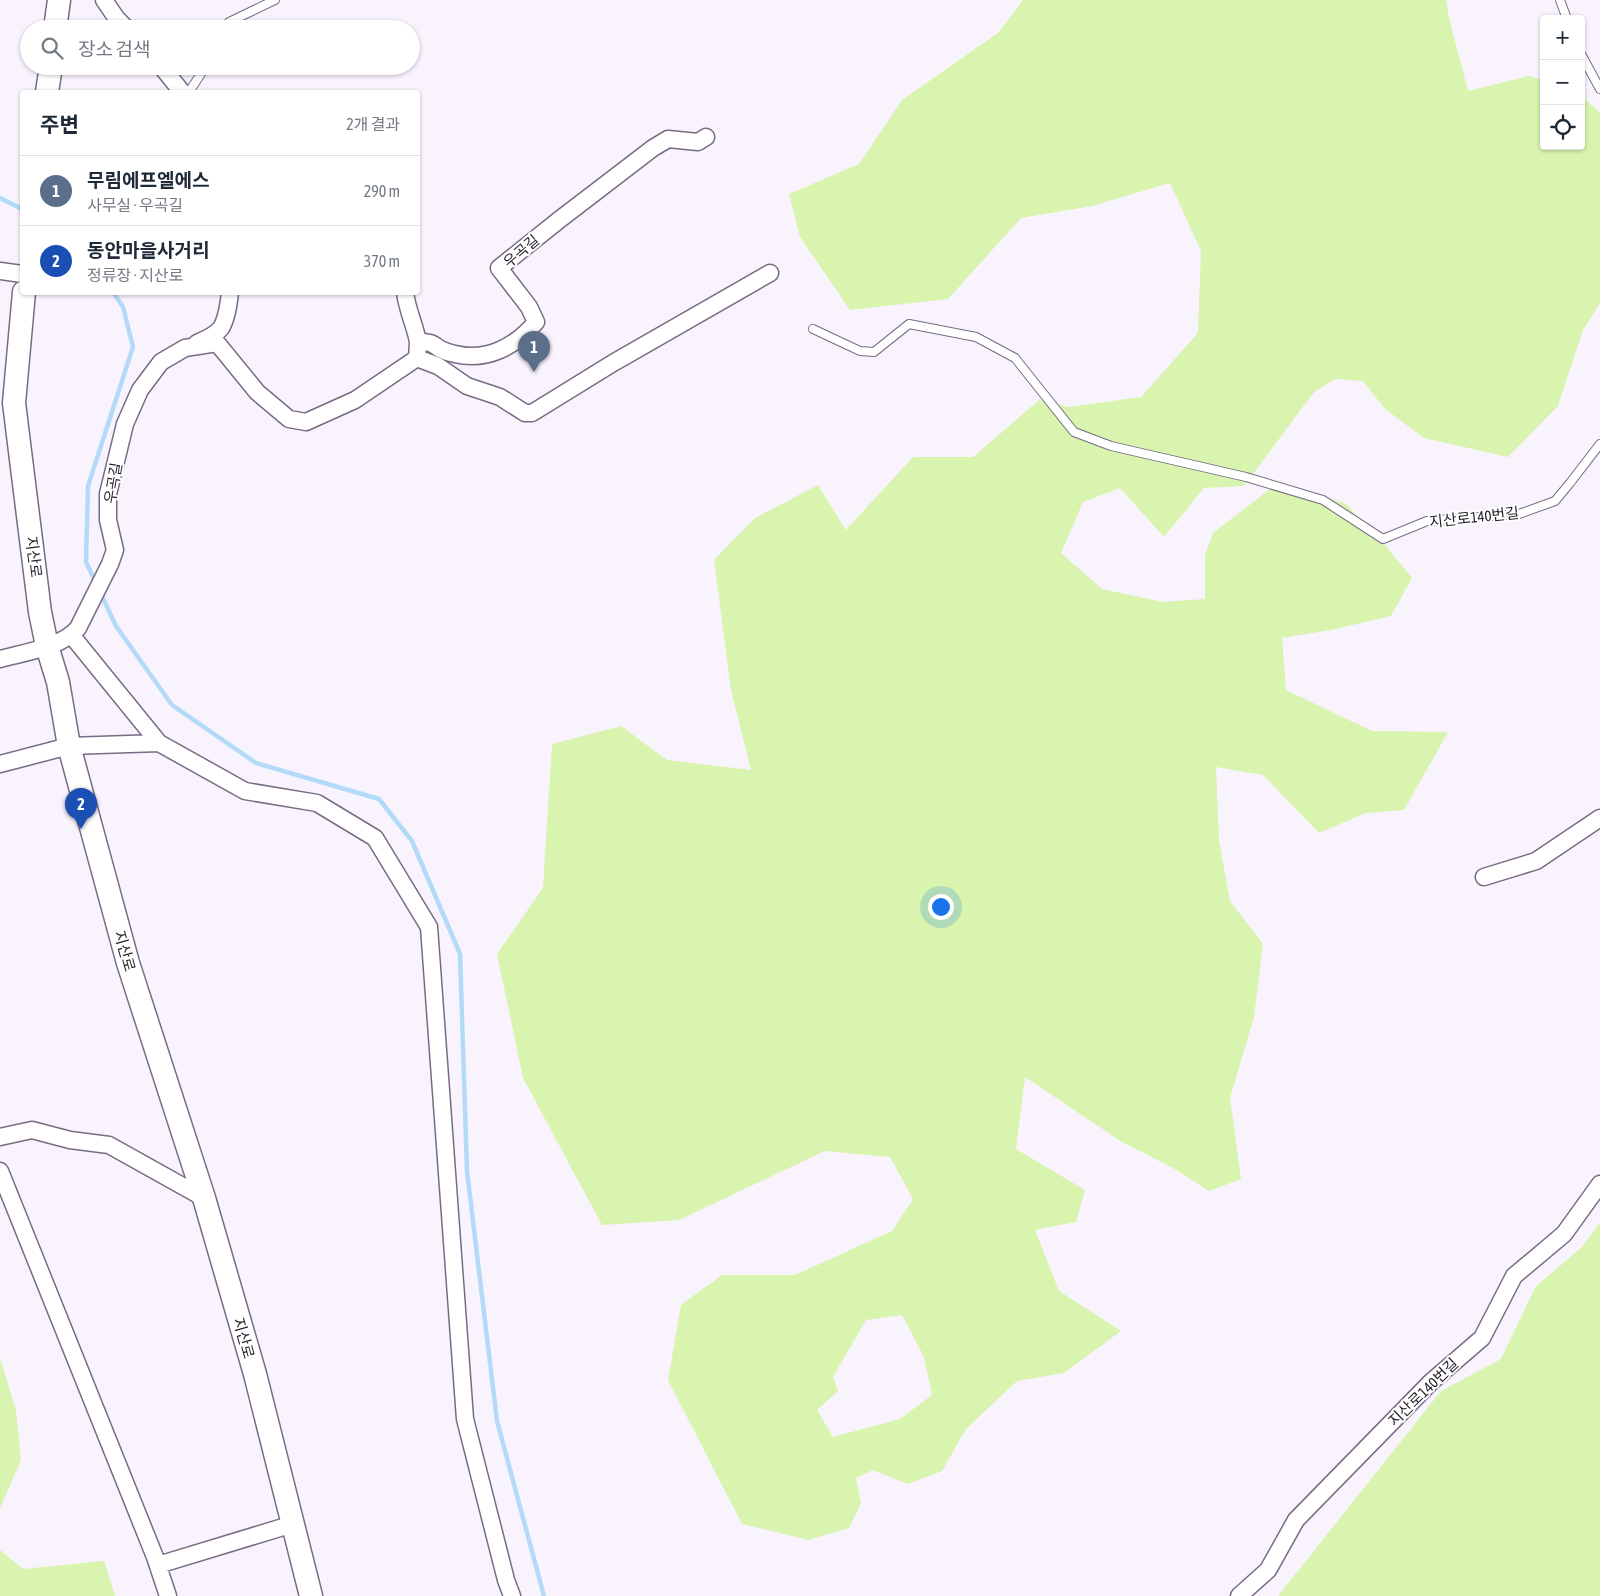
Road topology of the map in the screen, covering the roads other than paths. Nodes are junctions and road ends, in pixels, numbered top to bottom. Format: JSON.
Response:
{"nodes":[{"id":1,"x":59,"y":0,"type":"edge"},
{"id":2,"x":104,"y":0,"type":"edge"},
{"id":3,"x":275,"y":0,"type":"edge"},
{"id":4,"x":1560,"y":0,"type":"edge"},
{"id":5,"x":1566,"y":15,"type":"edge"},
{"id":6,"x":56,"y":20,"type":"edge"},
{"id":7,"x":118,"y":20,"type":"edge"},
{"id":8,"x":233,"y":20,"type":"edge"},
{"id":9,"x":1584,"y":60,"type":"edge"},
{"id":10,"x":50,"y":75,"type":"edge"},
{"id":11,"x":168,"y":75,"type":"edge"},
{"id":12,"x":200,"y":75,"type":"edge"},
{"id":13,"x":1600,"y":89,"type":"edge"},
{"id":14,"x":47,"y":90,"type":"edge"},
{"id":15,"x":180,"y":90,"type":"edge"},
{"id":16,"x":190,"y":90,"type":"edge"},
{"id":17,"x":706,"y":137,"type":"dead end"},
{"id":18,"x":0,"y":272,"type":"edge"},
{"id":19,"x":770,"y":273,"type":"dead end"},
{"id":20,"x":20,"y":274,"type":"edge"},
{"id":21,"x":24,"y":295,"type":"edge"},
{"id":22,"x":230,"y":295,"type":"edge"},
{"id":23,"x":405,"y":295,"type":"edge"},
{"id":24,"x":813,"y":329,"type":"dead end"},
{"id":25,"x":185,"y":348,"type":"junction"},
{"id":26,"x":418,"y":350,"type":"junction"},
{"id":27,"x":1600,"y":444,"type":"edge"},
{"id":28,"x":75,"y":632,"type":"junction"},
{"id":29,"x":47,"y":646,"type":"junction"},
{"id":30,"x":0,"y":659,"type":"edge"},
{"id":31,"x":159,"y":742,"type":"junction"},
{"id":32,"x":68,"y":746,"type":"junction"},
{"id":33,"x":0,"y":764,"type":"edge"},
{"id":34,"x":1600,"y":818,"type":"edge"},
{"id":35,"x":1484,"y":877,"type":"dead end"},
{"id":36,"x":0,"y":1137,"type":"edge"},
{"id":37,"x":0,"y":1171,"type":"edge"},
{"id":38,"x":1600,"y":1184,"type":"edge"},
{"id":39,"x":204,"y":1198,"type":"junction"},
{"id":40,"x":293,"y":1524,"type":"junction"},
{"id":41,"x":158,"y":1565,"type":"junction"},
{"id":42,"x":168,"y":1596,"type":"edge"},
{"id":43,"x":311,"y":1596,"type":"edge"},
{"id":44,"x":512,"y":1596,"type":"edge"},
{"id":45,"x":1239,"y":1596,"type":"edge"}],
"edges":[{"from":1,"to":6,"type":"main road"},
{"from":2,"to":7,"type":"street"},
{"from":3,"to":8,"type":"lane"},
{"from":4,"to":5,"type":"lane"},
{"from":9,"to":13,"type":"lane"},
{"from":10,"to":14,"type":"main road"},
{"from":11,"to":15,"type":"street"},
{"from":12,"to":16,"type":"lane"},
{"from":17,"to":26,"type":"street","name":"우곡길"},
{"from":18,"to":20,"type":"street"},
{"from":19,"to":26,"type":"street"},
{"from":21,"to":29,"type":"main road","name":"지산로"},
{"from":22,"to":25,"type":"street","name":"우곡길"},
{"from":23,"to":26,"type":"street"},
{"from":24,"to":27,"type":"lane","name":"지산로140번길"},
{"from":25,"to":26,"type":"street","name":"우곡길"},
{"from":25,"to":28,"type":"street","name":"우곡길"},
{"from":28,"to":29,"type":"street"},
{"from":28,"to":31,"type":"street"},
{"from":29,"to":30,"type":"street"},
{"from":29,"to":32,"type":"main road","name":"지산로"},
{"from":31,"to":32,"type":"street"},
{"from":31,"to":44,"type":"street"},
{"from":32,"to":33,"type":"street"},
{"from":32,"to":39,"type":"main road","name":"지산로"},
{"from":34,"to":35,"type":"street"},
{"from":36,"to":39,"type":"street"},
{"from":37,"to":41,"type":"street"},
{"from":38,"to":45,"type":"street","name":"지산로140번길"},
{"from":39,"to":40,"type":"main road","name":"지산로"},
{"from":40,"to":41,"type":"street"},
{"from":40,"to":43,"type":"main road","name":"지산로"},
{"from":41,"to":42,"type":"street"}]}
